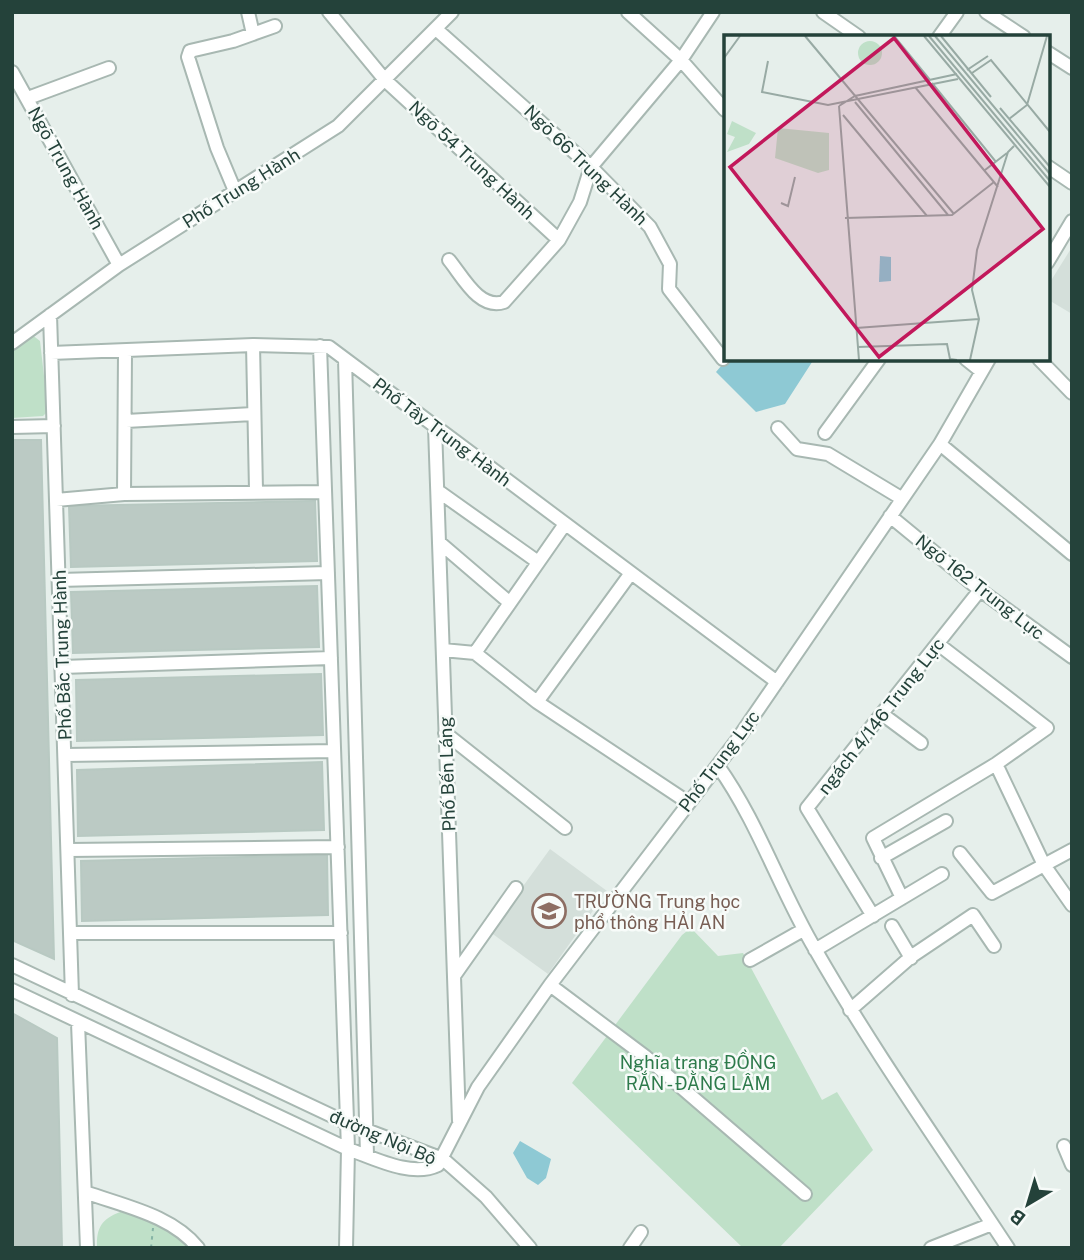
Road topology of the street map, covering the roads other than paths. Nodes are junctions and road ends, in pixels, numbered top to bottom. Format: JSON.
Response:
{"nodes":[{"id":1,"x":248,"y":12,"type":"edge"},
{"id":2,"x":329,"y":12,"type":"edge"},
{"id":3,"x":452,"y":12,"type":"edge"},
{"id":4,"x":628,"y":12,"type":"edge"},
{"id":5,"x":713,"y":12,"type":"edge"},
{"id":6,"x":823,"y":12,"type":"edge"},
{"id":7,"x":957,"y":12,"type":"edge"},
{"id":8,"x":986,"y":12,"type":"edge"},
{"id":9,"x":275,"y":26,"type":"dead end"},
{"id":10,"x":436,"y":29,"type":"junction"},
{"id":11,"x":253,"y":34,"type":"junction"},
{"id":12,"x":856,"y":35,"type":"edge"},
{"id":13,"x":940,"y":35,"type":"edge"},
{"id":14,"x":1021,"y":35,"type":"edge"},
{"id":15,"x":1049,"y":53,"type":"edge"},
{"id":16,"x":681,"y":60,"type":"junction"},
{"id":17,"x":109,"y":68,"type":"dead end"},
{"id":18,"x":1072,"y":68,"type":"edge"},
{"id":19,"x":12,"y":72,"type":"edge"},
{"id":20,"x":385,"y":79,"type":"junction"},
{"id":21,"x":28,"y":98,"type":"junction"},
{"id":22,"x":724,"y":109,"type":"edge"},
{"id":23,"x":591,"y":167,"type":"junction"},
{"id":24,"x":1049,"y":167,"type":"edge"},
{"id":25,"x":1072,"y":183,"type":"edge"},
{"id":26,"x":235,"y":191,"type":"junction"},
{"id":27,"x":1072,"y":221,"type":"edge"},
{"id":28,"x":559,"y":240,"type":"junction"},
{"id":29,"x":449,"y":260,"type":"dead end"},
{"id":30,"x":1049,"y":260,"type":"edge"},
{"id":31,"x":119,"y":265,"type":"junction"},
{"id":32,"x":50,"y":315,"type":"junction"},
{"id":33,"x":12,"y":343,"type":"edge"},
{"id":34,"x":253,"y":345,"type":"junction"},
{"id":35,"x":320,"y":346,"type":"junction"},
{"id":36,"x":51,"y":353,"type":"junction"},
{"id":37,"x":125,"y":353,"type":"junction"},
{"id":38,"x":345,"y":359,"type":"junction"},
{"id":39,"x":723,"y":359,"type":"dead end"},
{"id":40,"x":878,"y":360,"type":"edge"},
{"id":41,"x":967,"y":360,"type":"edge"},
{"id":42,"x":988,"y":360,"type":"edge"},
{"id":43,"x":1040,"y":360,"type":"edge"},
{"id":44,"x":981,"y":371,"type":"junction"},
{"id":45,"x":1072,"y":393,"type":"edge"},
{"id":46,"x":253,"y":414,"type":"junction"},
{"id":47,"x":126,"y":421,"type":"junction"},
{"id":48,"x":54,"y":426,"type":"junction"},
{"id":49,"x":435,"y":426,"type":"junction"},
{"id":50,"x":12,"y":427,"type":"edge"},
{"id":51,"x":778,"y":428,"type":"dead end"},
{"id":52,"x":825,"y":433,"type":"dead end"},
{"id":53,"x":940,"y":444,"type":"junction"},
{"id":54,"x":256,"y":490,"type":"junction"},
{"id":55,"x":438,"y":491,"type":"junction"},
{"id":56,"x":325,"y":492,"type":"junction"},
{"id":57,"x":124,"y":494,"type":"junction"},
{"id":58,"x":901,"y":498,"type":"junction"},
{"id":59,"x":56,"y":500,"type":"junction"},
{"id":60,"x":890,"y":516,"type":"junction"},
{"id":61,"x":565,"y":524,"type":"junction"},
{"id":62,"x":440,"y":543,"type":"junction"},
{"id":63,"x":1072,"y":554,"type":"edge"},
{"id":64,"x":538,"y":562,"type":"junction"},
{"id":65,"x":328,"y":573,"type":"junction"},
{"id":66,"x":631,"y":573,"type":"junction"},
{"id":67,"x":59,"y":580,"type":"junction"},
{"id":68,"x":980,"y":590,"type":"junction"},
{"id":69,"x":510,"y":603,"type":"junction"},
{"id":70,"x":938,"y":643,"type":"junction"},
{"id":71,"x":443,"y":650,"type":"junction"},
{"id":72,"x":475,"y":653,"type":"junction"},
{"id":73,"x":1072,"y":657,"type":"edge"},
{"id":74,"x":331,"y":658,"type":"junction"},
{"id":75,"x":62,"y":667,"type":"junction"},
{"id":76,"x":777,"y":682,"type":"junction"},
{"id":77,"x":537,"y":702,"type":"junction"},
{"id":78,"x":882,"y":714,"type":"junction"},
{"id":79,"x":445,"y":733,"type":"junction"},
{"id":80,"x":920,"y":743,"type":"dead end"},
{"id":81,"x":334,"y":751,"type":"junction"},
{"id":82,"x":65,"y":755,"type":"junction"},
{"id":83,"x":996,"y":764,"type":"junction"},
{"id":84,"x":718,"y":766,"type":"junction"},
{"id":85,"x":689,"y":803,"type":"junction"},
{"id":86,"x":946,"y":821,"type":"dead end"},
{"id":87,"x":565,"y":828,"type":"dead end"},
{"id":88,"x":338,"y":847,"type":"junction"},
{"id":89,"x":1072,"y":849,"type":"edge"},
{"id":90,"x":68,"y":850,"type":"junction"},
{"id":91,"x":960,"y":853,"type":"dead end"},
{"id":92,"x":881,"y":858,"type":"junction"},
{"id":93,"x":1044,"y":865,"type":"junction"},
{"id":94,"x":942,"y":874,"type":"dead end"},
{"id":95,"x":516,"y":888,"type":"dead end"},
{"id":96,"x":902,"y":898,"type":"junction"},
{"id":97,"x":1072,"y":905,"type":"edge"},
{"id":98,"x":873,"y":916,"type":"junction"},
{"id":99,"x":892,"y":926,"type":"dead end"},
{"id":100,"x":803,"y":930,"type":"junction"},
{"id":101,"x":71,"y":933,"type":"junction"},
{"id":102,"x":341,"y":933,"type":"junction"},
{"id":103,"x":994,"y":946,"type":"dead end"},
{"id":104,"x":815,"y":950,"type":"junction"},
{"id":105,"x":911,"y":958,"type":"junction"},
{"id":106,"x":750,"y":960,"type":"dead end"},
{"id":107,"x":12,"y":965,"type":"edge"},
{"id":108,"x":454,"y":976,"type":"junction"},
{"id":109,"x":550,"y":985,"type":"junction"},
{"id":110,"x":12,"y":990,"type":"edge"},
{"id":111,"x":72,"y":995,"type":"junction"},
{"id":112,"x":850,"y":1010,"type":"junction"},
{"id":113,"x":78,"y":1023,"type":"junction"},
{"id":114,"x":345,"y":1122,"type":"junction"},
{"id":115,"x":459,"y":1122,"type":"junction"},
{"id":116,"x":367,"y":1131,"type":"junction"},
{"id":117,"x":1064,"y":1146,"type":"dead end"},
{"id":118,"x":348,"y":1149,"type":"junction"},
{"id":119,"x":367,"y":1155,"type":"junction"},
{"id":120,"x":443,"y":1159,"type":"junction"},
{"id":121,"x":1072,"y":1165,"type":"edge"},
{"id":122,"x":85,"y":1192,"type":"junction"},
{"id":123,"x":804,"y":1194,"type":"dead end"},
{"id":124,"x":992,"y":1224,"type":"junction"},
{"id":125,"x":641,"y":1232,"type":"dead end"},
{"id":126,"x":87,"y":1248,"type":"edge"},
{"id":127,"x":198,"y":1248,"type":"edge"},
{"id":128,"x":346,"y":1248,"type":"edge"},
{"id":129,"x":530,"y":1248,"type":"edge"},
{"id":130,"x":630,"y":1248,"type":"edge"},
{"id":131,"x":931,"y":1248,"type":"edge"},
{"id":132,"x":1008,"y":1248,"type":"edge"}],
"edges":[{"from":1,"to":11,"type":"street"},
{"from":2,"to":20,"type":"street","name":"Ngõ 54 Trung Hành"},
{"from":3,"to":10,"type":"street","name":"Phố Trung Hành"},
{"from":4,"to":16,"type":"street"},
{"from":5,"to":16,"type":"street"},
{"from":6,"to":12,"type":"street"},
{"from":7,"to":13,"type":"street"},
{"from":8,"to":14,"type":"street"},
{"from":9,"to":11,"type":"street"},
{"from":10,"to":20,"type":"street","name":"Phố Trung Hành"},
{"from":10,"to":23,"type":"street","name":"Ngõ 66 Trung Hành"},
{"from":11,"to":26,"type":"street"},
{"from":15,"to":18,"type":"street"},
{"from":16,"to":22,"type":"street"},
{"from":16,"to":23,"type":"street"},
{"from":17,"to":21,"type":"street"},
{"from":19,"to":21,"type":"street","name":"Ngõ Trung Hành"},
{"from":20,"to":26,"type":"street","name":"Phố Trung Hành"},
{"from":20,"to":28,"type":"street","name":"Ngõ 54 Trung Hành"},
{"from":21,"to":31,"type":"street","name":"Ngõ Trung Hành"},
{"from":23,"to":28,"type":"street"},
{"from":23,"to":39,"type":"street","name":"Ngõ 66 Trung Hành"},
{"from":24,"to":25,"type":"street"},
{"from":26,"to":31,"type":"street","name":"Phố Trung Hành"},
{"from":27,"to":30,"type":"street"},
{"from":28,"to":29,"type":"street"},
{"from":31,"to":32,"type":"street","name":"Phố Trung Hành"},
{"from":32,"to":33,"type":"street","name":"Phố Trung Hành"},
{"from":32,"to":36,"type":"street","name":"Phố Bắc Trung Hành"},
{"from":34,"to":35,"type":"street","name":"Phố Tây Trung Hành"},
{"from":34,"to":37,"type":"street","name":"Phố Tây Trung Hành"},
{"from":34,"to":46,"type":"street"},
{"from":35,"to":38,"type":"street","name":"Phố Tây Trung Hành"},
{"from":35,"to":56,"type":"street"},
{"from":36,"to":37,"type":"street","name":"Phố Tây Trung Hành"},
{"from":36,"to":48,"type":"street","name":"Phố Bắc Trung Hành"},
{"from":37,"to":47,"type":"street"},
{"from":38,"to":49,"type":"street","name":"Phố Tây Trung Hành"},
{"from":38,"to":116,"type":"street"},
{"from":40,"to":52,"type":"street"},
{"from":41,"to":44,"type":"street"},
{"from":42,"to":44,"type":"street","name":"Phố Trung Lực"},
{"from":43,"to":45,"type":"street"},
{"from":44,"to":53,"type":"street","name":"Phố Trung Lực"},
{"from":46,"to":47,"type":"street"},
{"from":46,"to":54,"type":"street"},
{"from":47,"to":57,"type":"street"},
{"from":48,"to":50,"type":"street"},
{"from":48,"to":59,"type":"street","name":"Phố Bắc Trung Hành"},
{"from":49,"to":55,"type":"street","name":"Phố Bến Láng"},
{"from":49,"to":61,"type":"street","name":"Phố Tây Trung Hành"},
{"from":51,"to":58,"type":"street"},
{"from":53,"to":58,"type":"street","name":"Phố Trung Lực"},
{"from":53,"to":63,"type":"street"},
{"from":54,"to":56,"type":"street"},
{"from":54,"to":57,"type":"street"},
{"from":55,"to":62,"type":"street","name":"Phố Bến Láng"},
{"from":55,"to":64,"type":"street"},
{"from":56,"to":65,"type":"street"},
{"from":57,"to":59,"type":"street"},
{"from":58,"to":60,"type":"street","name":"Phố Trung Lực"},
{"from":59,"to":67,"type":"street","name":"Phố Bắc Trung Hành"},
{"from":60,"to":68,"type":"street","name":"Ngõ 162 Trung Lực"},
{"from":60,"to":76,"type":"street","name":"Phố Trung Lực"},
{"from":61,"to":64,"type":"street"},
{"from":61,"to":66,"type":"street","name":"Phố Tây Trung Hành"},
{"from":62,"to":69,"type":"street"},
{"from":62,"to":71,"type":"street","name":"Phố Bến Láng"},
{"from":64,"to":69,"type":"street"},
{"from":65,"to":67,"type":"street"},
{"from":65,"to":74,"type":"street"},
{"from":66,"to":76,"type":"street","name":"Phố Tây Trung Hành"},
{"from":66,"to":77,"type":"street"},
{"from":67,"to":75,"type":"street","name":"Phố Bắc Trung Hành"},
{"from":68,"to":70,"type":"street","name":"ngách 4/146 Trung Lực"},
{"from":68,"to":73,"type":"street","name":"Ngõ 162 Trung Lực"},
{"from":69,"to":72,"type":"street"},
{"from":70,"to":78,"type":"street","name":"ngách 4/146 Trung Lực"},
{"from":70,"to":83,"type":"street"},
{"from":71,"to":72,"type":"street"},
{"from":71,"to":79,"type":"street","name":"Phố Bến Láng"},
{"from":72,"to":77,"type":"street"},
{"from":74,"to":75,"type":"street"},
{"from":74,"to":81,"type":"street"},
{"from":75,"to":82,"type":"street","name":"Phố Bắc Trung Hành"},
{"from":76,"to":84,"type":"street","name":"Phố Trung Lực"},
{"from":77,"to":85,"type":"street"},
{"from":78,"to":80,"type":"street"},
{"from":78,"to":98,"type":"street","name":"ngách 4/146 Trung Lực"},
{"from":79,"to":87,"type":"street"},
{"from":79,"to":108,"type":"street","name":"Phố Bến Láng"},
{"from":81,"to":82,"type":"street"},
{"from":81,"to":88,"type":"street"},
{"from":82,"to":90,"type":"street","name":"Phố Bắc Trung Hành"},
{"from":83,"to":92,"type":"street"},
{"from":83,"to":93,"type":"street"},
{"from":84,"to":85,"type":"street","name":"Phố Trung Lực"},
{"from":84,"to":100,"type":"street"},
{"from":85,"to":109,"type":"street","name":"Phố Trung Lực"},
{"from":86,"to":92,"type":"street"},
{"from":88,"to":90,"type":"street"},
{"from":88,"to":102,"type":"street"},
{"from":89,"to":93,"type":"street"},
{"from":90,"to":101,"type":"street","name":"Phố Bắc Trung Hành"},
{"from":91,"to":93,"type":"street"},
{"from":92,"to":96,"type":"street"},
{"from":93,"to":97,"type":"street"},
{"from":94,"to":96,"type":"street"},
{"from":95,"to":108,"type":"street"},
{"from":96,"to":98,"type":"street"},
{"from":98,"to":104,"type":"street"},
{"from":99,"to":105,"type":"street"},
{"from":100,"to":104,"type":"street"},
{"from":100,"to":106,"type":"street"},
{"from":101,"to":102,"type":"street"},
{"from":101,"to":111,"type":"street","name":"Phố Bắc Trung Hành"},
{"from":102,"to":114,"type":"street"},
{"from":103,"to":105,"type":"street"},
{"from":104,"to":112,"type":"street"},
{"from":105,"to":112,"type":"street"},
{"from":107,"to":111,"type":"street","name":"đường Nội Bộ"},
{"from":108,"to":115,"type":"street","name":"Phố Bến Láng"},
{"from":109,"to":115,"type":"street","name":"Phố Trung Lực"},
{"from":109,"to":123,"type":"street"},
{"from":110,"to":113,"type":"street","name":"đường Nội Bộ"},
{"from":111,"to":114,"type":"street","name":"đường Nội Bộ"},
{"from":112,"to":124,"type":"street"},
{"from":113,"to":118,"type":"street","name":"đường Nội Bộ"},
{"from":113,"to":122,"type":"street"},
{"from":114,"to":116,"type":"street","name":"đường Nội Bộ"},
{"from":114,"to":118,"type":"street"},
{"from":115,"to":120,"type":"street","name":"Phố Trung Lực"},
{"from":116,"to":119,"type":"street"},
{"from":116,"to":120,"type":"street","name":"đường Nội Bộ"},
{"from":117,"to":121,"type":"street"},
{"from":118,"to":119,"type":"street","name":"đường Nội Bộ"},
{"from":118,"to":128,"type":"street"},
{"from":119,"to":120,"type":"street","name":"đường Nội Bộ"},
{"from":120,"to":129,"type":"street"},
{"from":122,"to":126,"type":"street"},
{"from":122,"to":127,"type":"street"},
{"from":124,"to":131,"type":"street"},
{"from":124,"to":132,"type":"street"},
{"from":125,"to":130,"type":"street"}]}
